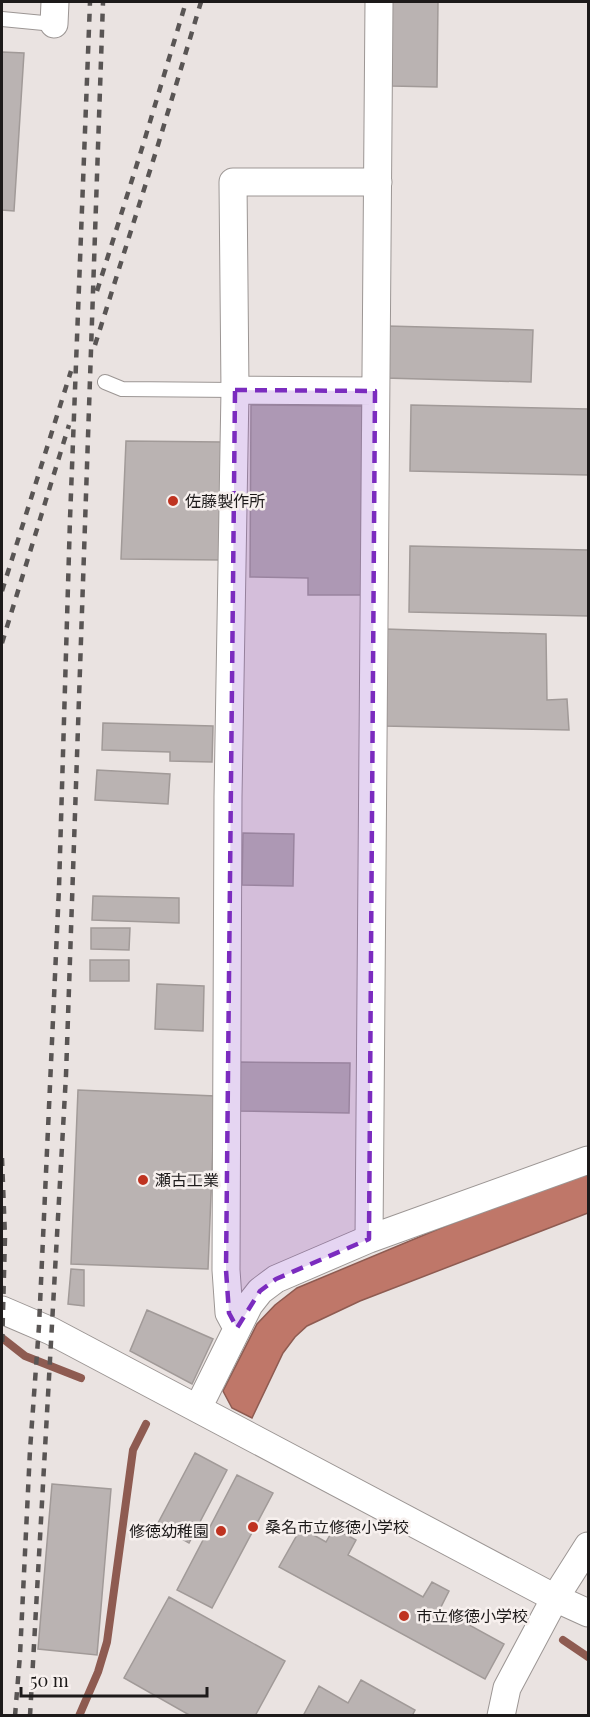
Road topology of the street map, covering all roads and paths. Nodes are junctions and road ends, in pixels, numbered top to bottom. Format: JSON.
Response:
{"nodes":[{"id":1,"x":379,"y":2,"type":"edge"},
{"id":2,"x":55,"y":13,"type":"edge"},
{"id":3,"x":2,"y":19,"type":"edge"},
{"id":4,"x":378,"y":182,"type":"junction"},
{"id":5,"x":105,"y":382,"type":"dead end"},
{"id":6,"x":235,"y":390,"type":"junction"},
{"id":7,"x":375,"y":391,"type":"junction"},
{"id":8,"x":588,"y":1160,"type":"edge"},
{"id":9,"x":369,"y":1239,"type":"junction"},
{"id":10,"x":2,"y":1310,"type":"edge"},
{"id":11,"x":237,"y":1328,"type":"junction"},
{"id":12,"x":198,"y":1408,"type":"junction"},
{"id":13,"x":588,"y":1546,"type":"edge"},
{"id":14,"x":555,"y":1598,"type":"junction"},
{"id":15,"x":588,"y":1613,"type":"edge"},
{"id":16,"x":501,"y":1716,"type":"edge"}],
"edges":[{"from":1,"to":4,"type":"street"},
{"from":2,"to":3,"type":"lane"},
{"from":4,"to":6,"type":"street"},
{"from":4,"to":7,"type":"street"},
{"from":5,"to":6,"type":"lane"},
{"from":6,"to":7,"type":"street"},
{"from":6,"to":11,"type":"street"},
{"from":7,"to":9,"type":"street"},
{"from":8,"to":9,"type":"street"},
{"from":9,"to":11,"type":"street"},
{"from":10,"to":12,"type":"street"},
{"from":11,"to":12,"type":"street"},
{"from":12,"to":14,"type":"street"},
{"from":13,"to":14,"type":"street"},
{"from":14,"to":15,"type":"street"},
{"from":14,"to":16,"type":"street"}]}
